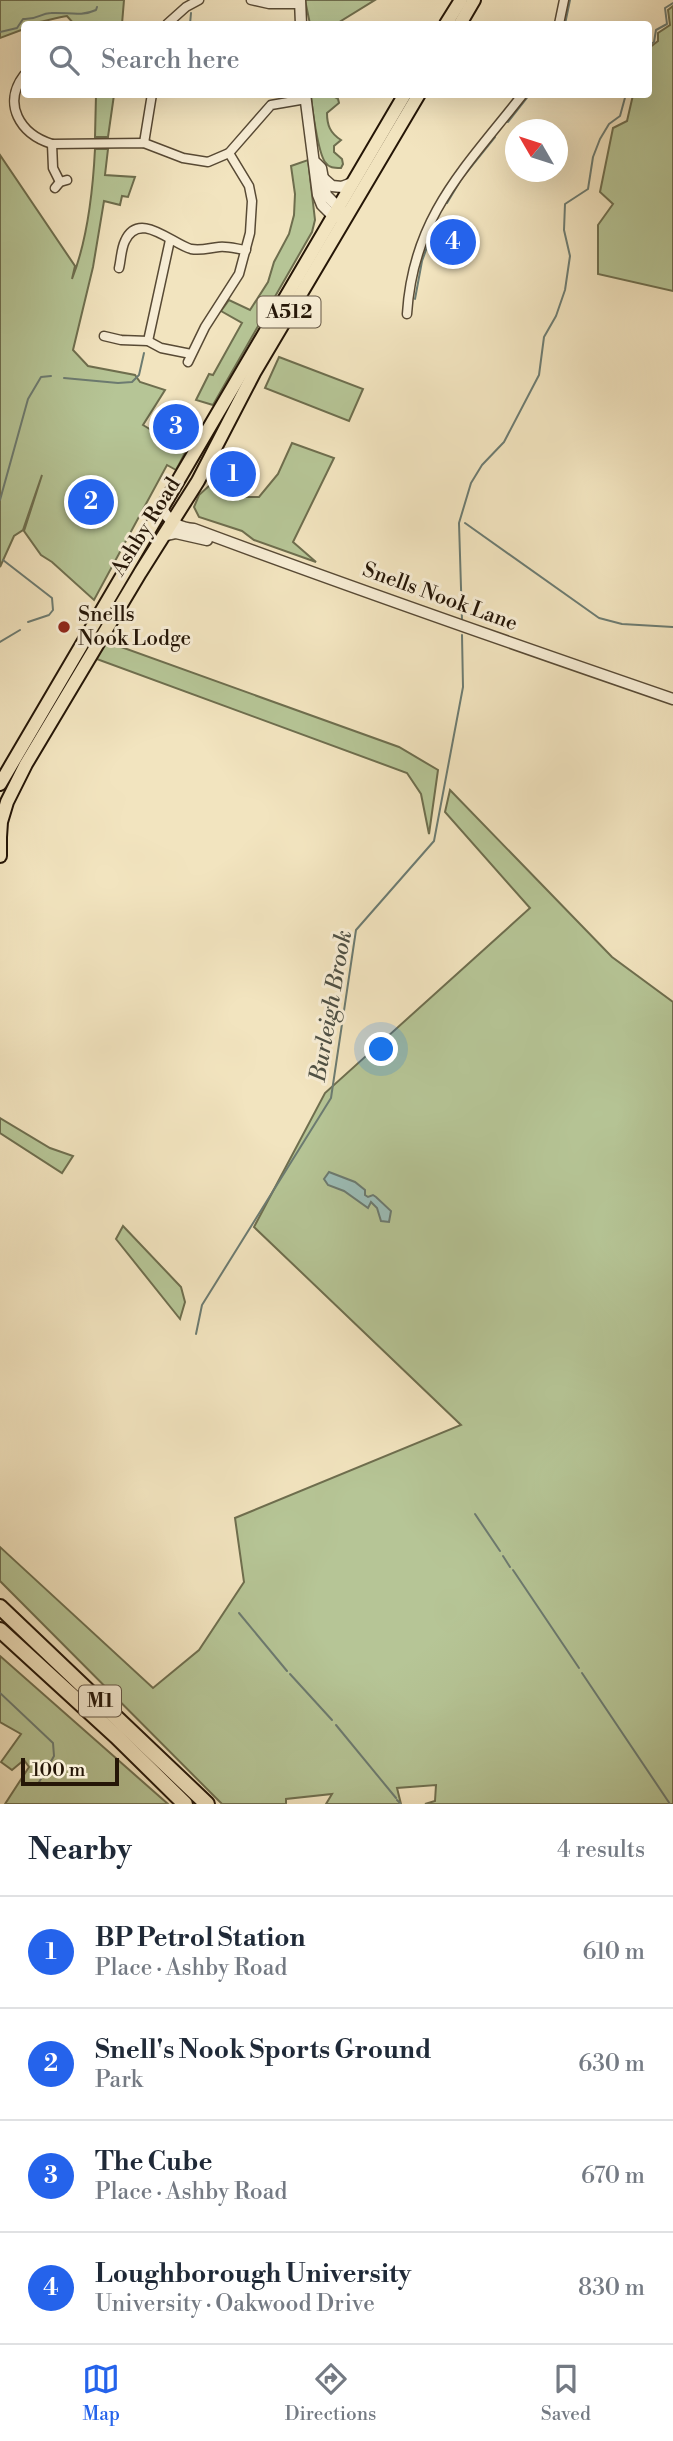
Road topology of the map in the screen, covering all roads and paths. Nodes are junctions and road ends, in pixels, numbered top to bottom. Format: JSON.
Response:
{"nodes":[{"id":1,"x":198,"y":0,"type":"edge"},
{"id":2,"x":251,"y":0,"type":"edge"},
{"id":3,"x":461,"y":0,"type":"edge"},
{"id":4,"x":474,"y":0,"type":"edge"},
{"id":5,"x":564,"y":0,"type":"edge"},
{"id":6,"x":300,"y":2,"type":"edge"},
{"id":7,"x":170,"y":21,"type":"edge"},
{"id":8,"x":301,"y":21,"type":"edge"},
{"id":9,"x":448,"y":21,"type":"edge"},
{"id":10,"x":462,"y":21,"type":"edge"},
{"id":11,"x":560,"y":21,"type":"edge"},
{"id":12,"x":21,"y":81,"type":"edge"},
{"id":13,"x":151,"y":98,"type":"edge"},
{"id":14,"x":302,"y":98,"type":"edge"},
{"id":15,"x":306,"y":98,"type":"edge"},
{"id":16,"x":403,"y":98,"type":"edge"},
{"id":17,"x":417,"y":98,"type":"edge"},
{"id":18,"x":520,"y":98,"type":"edge"},
{"id":19,"x":144,"y":143,"type":"junction"},
{"id":20,"x":52,"y":144,"type":"junction"},
{"id":21,"x":229,"y":153,"type":"junction"},
{"id":22,"x":316,"y":162,"type":"junction"},
{"id":23,"x":322,"y":177,"type":"junction"},
{"id":24,"x":352,"y":183,"type":"junction"},
{"id":25,"x":61,"y":184,"type":"dead end"},
{"id":26,"x":335,"y":211,"type":"junction"},
{"id":27,"x":347,"y":217,"type":"junction"},
{"id":28,"x":170,"y":240,"type":"junction"},
{"id":29,"x":246,"y":250,"type":"junction"},
{"id":30,"x":122,"y":264,"type":"dead end"},
{"id":31,"x":400,"y":286,"type":"dead end"},
{"id":32,"x":410,"y":286,"type":"junction"},
{"id":33,"x":407,"y":314,"type":"dead end"},
{"id":34,"x":109,"y":335,"type":"dead end"},
{"id":35,"x":148,"y":341,"type":"junction"},
{"id":36,"x":170,"y":516,"type":"junction"},
{"id":37,"x":163,"y":536,"type":"junction"},
{"id":38,"x":222,"y":540,"type":"junction"},
{"id":39,"x":673,"y":699,"type":"edge"},
{"id":40,"x":0,"y":784,"type":"edge"},
{"id":41,"x":0,"y":837,"type":"edge"},
{"id":42,"x":0,"y":856,"type":"edge"},
{"id":43,"x":0,"y":1600,"type":"edge"},
{"id":44,"x":0,"y":1607,"type":"edge"},
{"id":45,"x":0,"y":1631,"type":"edge"},
{"id":46,"x":46,"y":1649,"type":"junction"},
{"id":47,"x":203,"y":1800,"type":"edge"},
{"id":48,"x":185,"y":1804,"type":"edge"}],
"edges":[{"from":1,"to":7,"type":"street"},
{"from":2,"to":6,"type":"street"},
{"from":3,"to":9,"type":"main road"},
{"from":4,"to":10,"type":"main road"},
{"from":5,"to":11,"type":"street"},
{"from":6,"to":8,"type":"street"},
{"from":12,"to":20,"type":"street"},
{"from":13,"to":19,"type":"street"},
{"from":14,"to":21,"type":"street"},
{"from":15,"to":22,"type":"street"},
{"from":16,"to":24,"type":"main road","name":"Ashby Road","number":"A512"},
{"from":17,"to":27,"type":"main road","name":"Ashby Road","number":"A512"},
{"from":18,"to":32,"type":"street"},
{"from":19,"to":20,"type":"street"},
{"from":19,"to":21,"type":"street"},
{"from":20,"to":25,"type":"street"},
{"from":21,"to":29,"type":"street"},
{"from":22,"to":23,"type":"street"},
{"from":22,"to":26,"type":"street"},
{"from":23,"to":24,"type":"street"},
{"from":23,"to":26,"type":"street"},
{"from":24,"to":26,"type":"main road","name":"Ashby Road","number":"A512"},
{"from":26,"to":27,"type":"street"},
{"from":26,"to":36,"type":"main road","name":"Ashby Road","number":"A512"},
{"from":27,"to":36,"type":"main road","name":"Ashby Road","number":"A512"},
{"from":28,"to":29,"type":"street"},
{"from":28,"to":30,"type":"street"},
{"from":28,"to":35,"type":"street"},
{"from":29,"to":35,"type":"street"},
{"from":31,"to":32,"type":"street"},
{"from":32,"to":33,"type":"street"},
{"from":34,"to":35,"type":"street"},
{"from":36,"to":37,"type":"main road","name":"Ashby Road","number":"A512"},
{"from":36,"to":38,"type":"street","name":"Snells Nook Lane"},
{"from":36,"to":40,"type":"main road","name":"Ashby Road","number":"A512"},
{"from":37,"to":38,"type":"street"},
{"from":37,"to":41,"type":"main road","name":"Ashby Road","number":"A512"},
{"from":38,"to":39,"type":"street","name":"Snells Nook Lane"},
{"from":41,"to":42,"type":"main road","name":"Ashby Road"},
{"from":43,"to":46,"type":"highway"},
{"from":44,"to":46,"type":"highway","number":"M1"},
{"from":45,"to":48,"type":"highway","number":"M1"},
{"from":46,"to":47,"type":"highway","number":"M1"}]}
